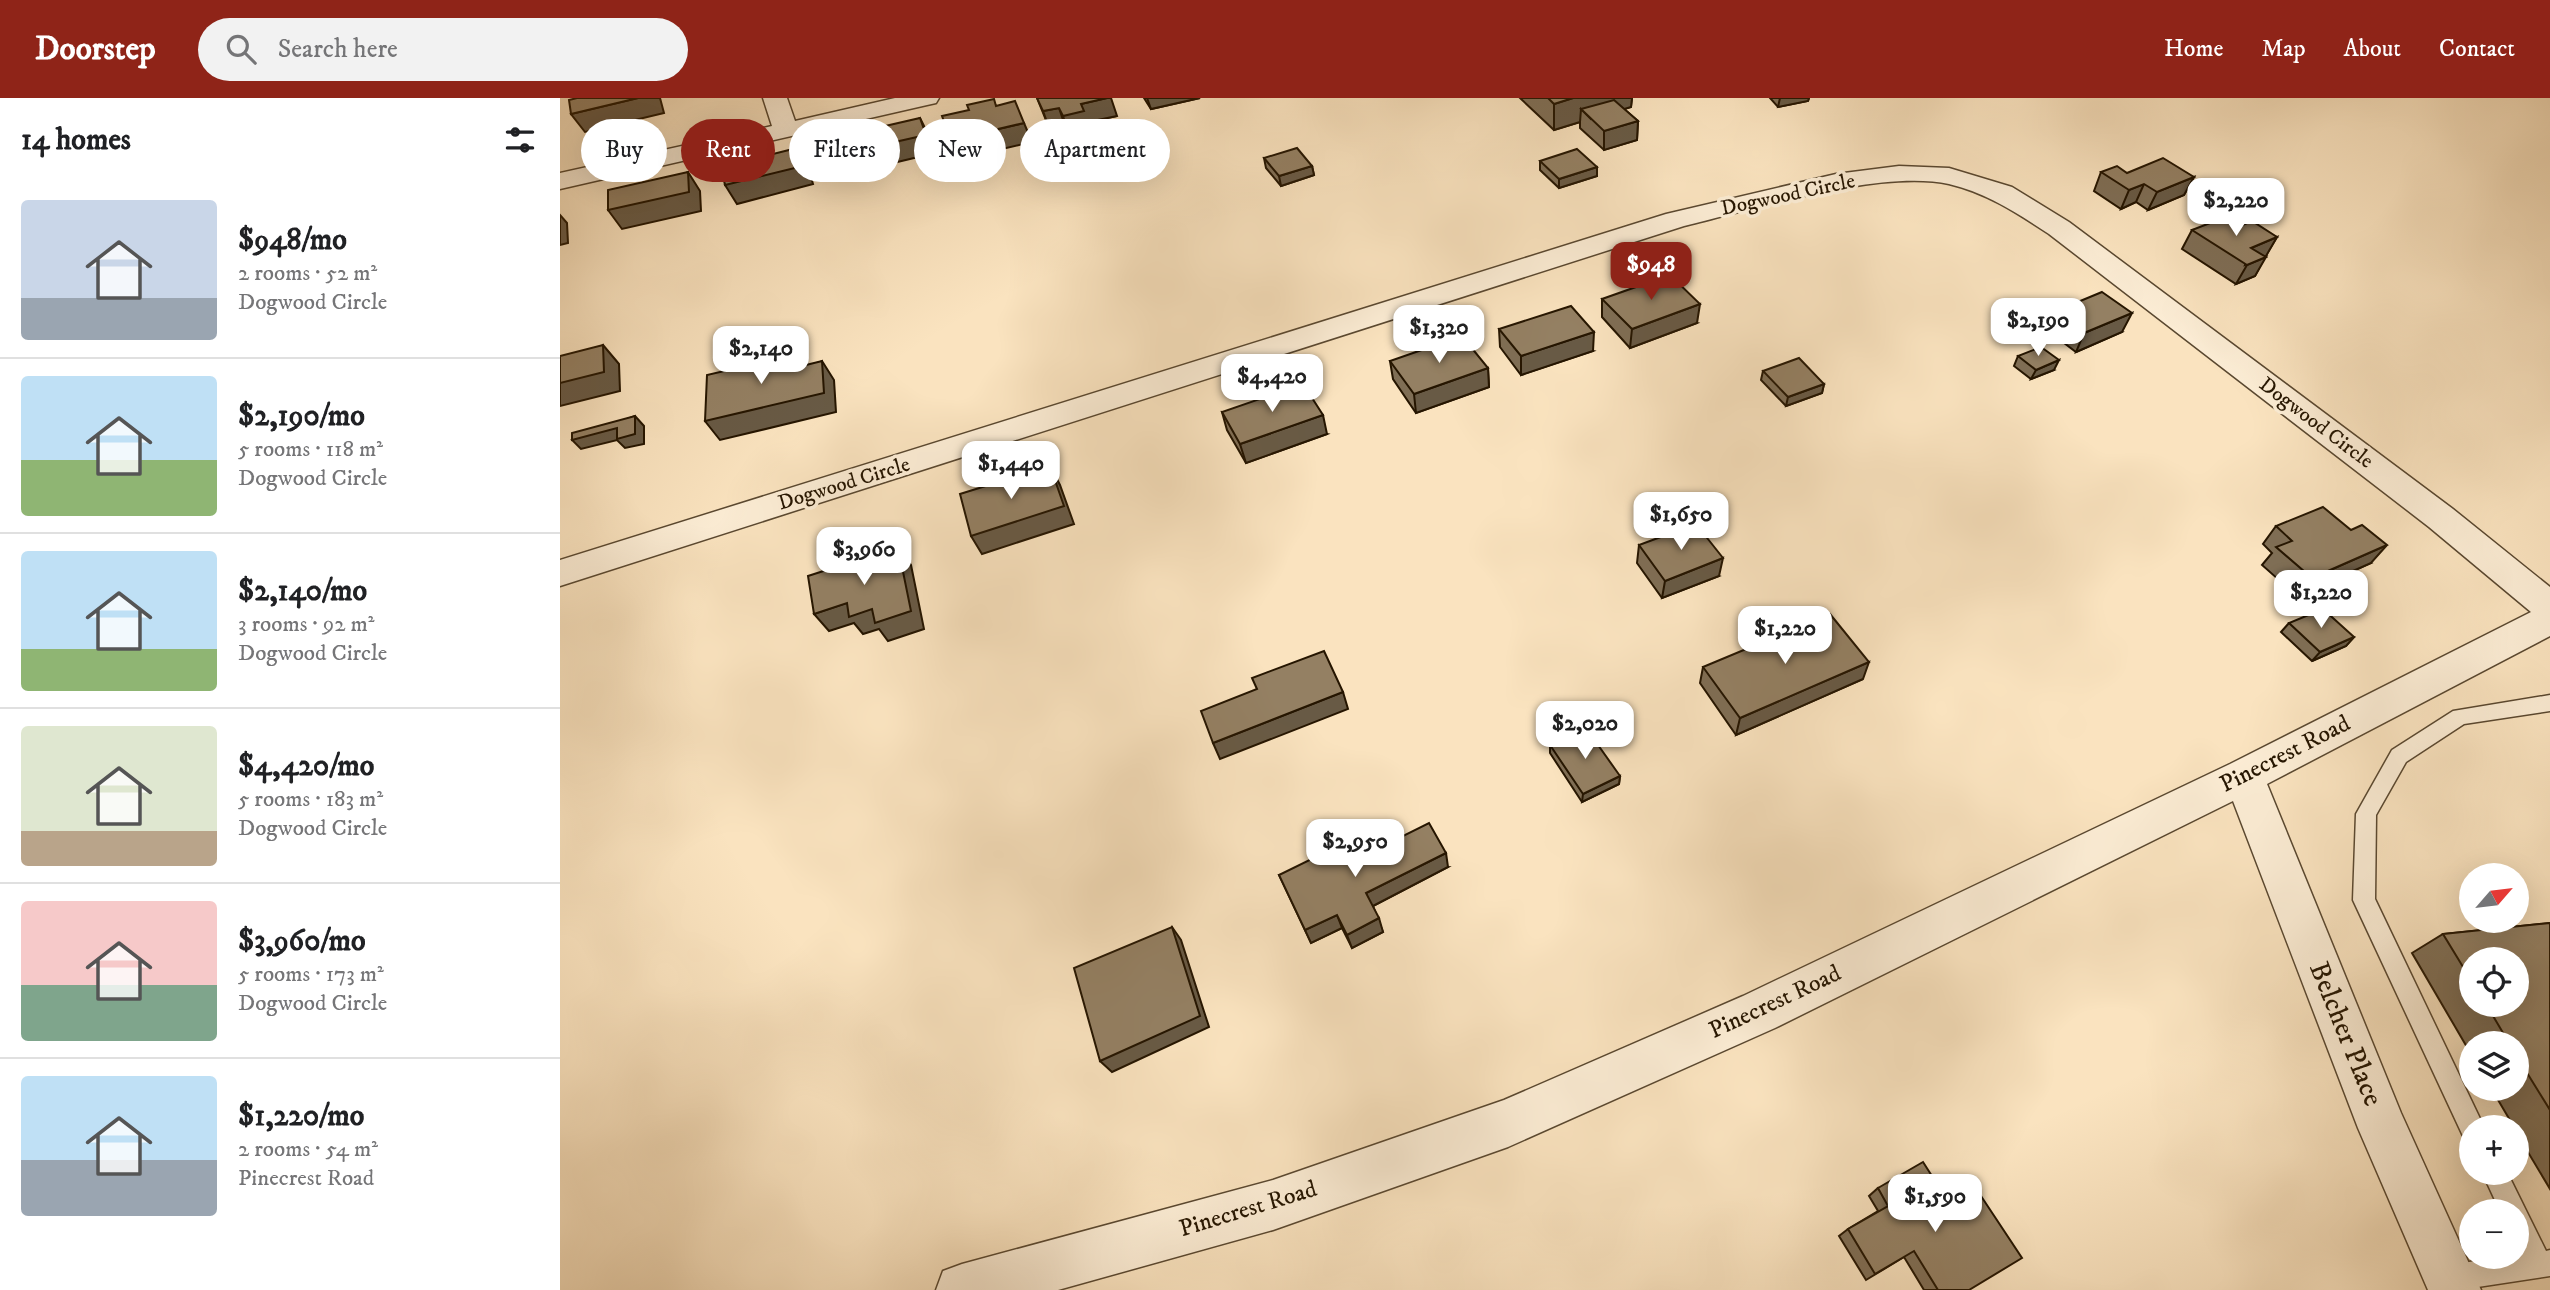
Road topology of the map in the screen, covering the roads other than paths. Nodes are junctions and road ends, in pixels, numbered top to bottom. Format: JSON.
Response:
{"nodes":[{"id":1,"x":775,"y":98,"type":"edge"},
{"id":2,"x":927,"y":98,"type":"edge"},
{"id":3,"x":785,"y":129,"type":"junction"},
{"id":4,"x":560,"y":181,"type":"edge"},
{"id":5,"x":560,"y":573,"type":"edge"},
{"id":6,"x":2550,"y":607,"type":"edge"},
{"id":7,"x":2550,"y":619,"type":"edge"},
{"id":8,"x":2550,"y":703,"type":"edge"},
{"id":9,"x":2244,"y":776,"type":"junction"},
{"id":10,"x":2466,"y":1115,"type":"edge"},
{"id":11,"x":2529,"y":1240,"type":"edge"},
{"id":12,"x":2544,"y":1264,"type":"edge"},
{"id":13,"x":2453,"y":1284,"type":"edge"},
{"id":14,"x":962,"y":1290,"type":"edge"}],
"edges":[{"from":1,"to":3,"type":"street"},
{"from":2,"to":3,"type":"street"},
{"from":3,"to":4,"type":"street"},
{"from":5,"to":6,"type":"street","name":"Dogwood Circle"},
{"from":7,"to":9,"type":"street","name":"Pinecrest Road"},
{"from":8,"to":10,"type":"lane"},
{"from":9,"to":13,"type":"street","name":"Belcher Place"},
{"from":9,"to":14,"type":"street","name":"Pinecrest Road"},
{"from":11,"to":12,"type":"lane"},
{"from":12,"to":13,"type":"lane"}]}
